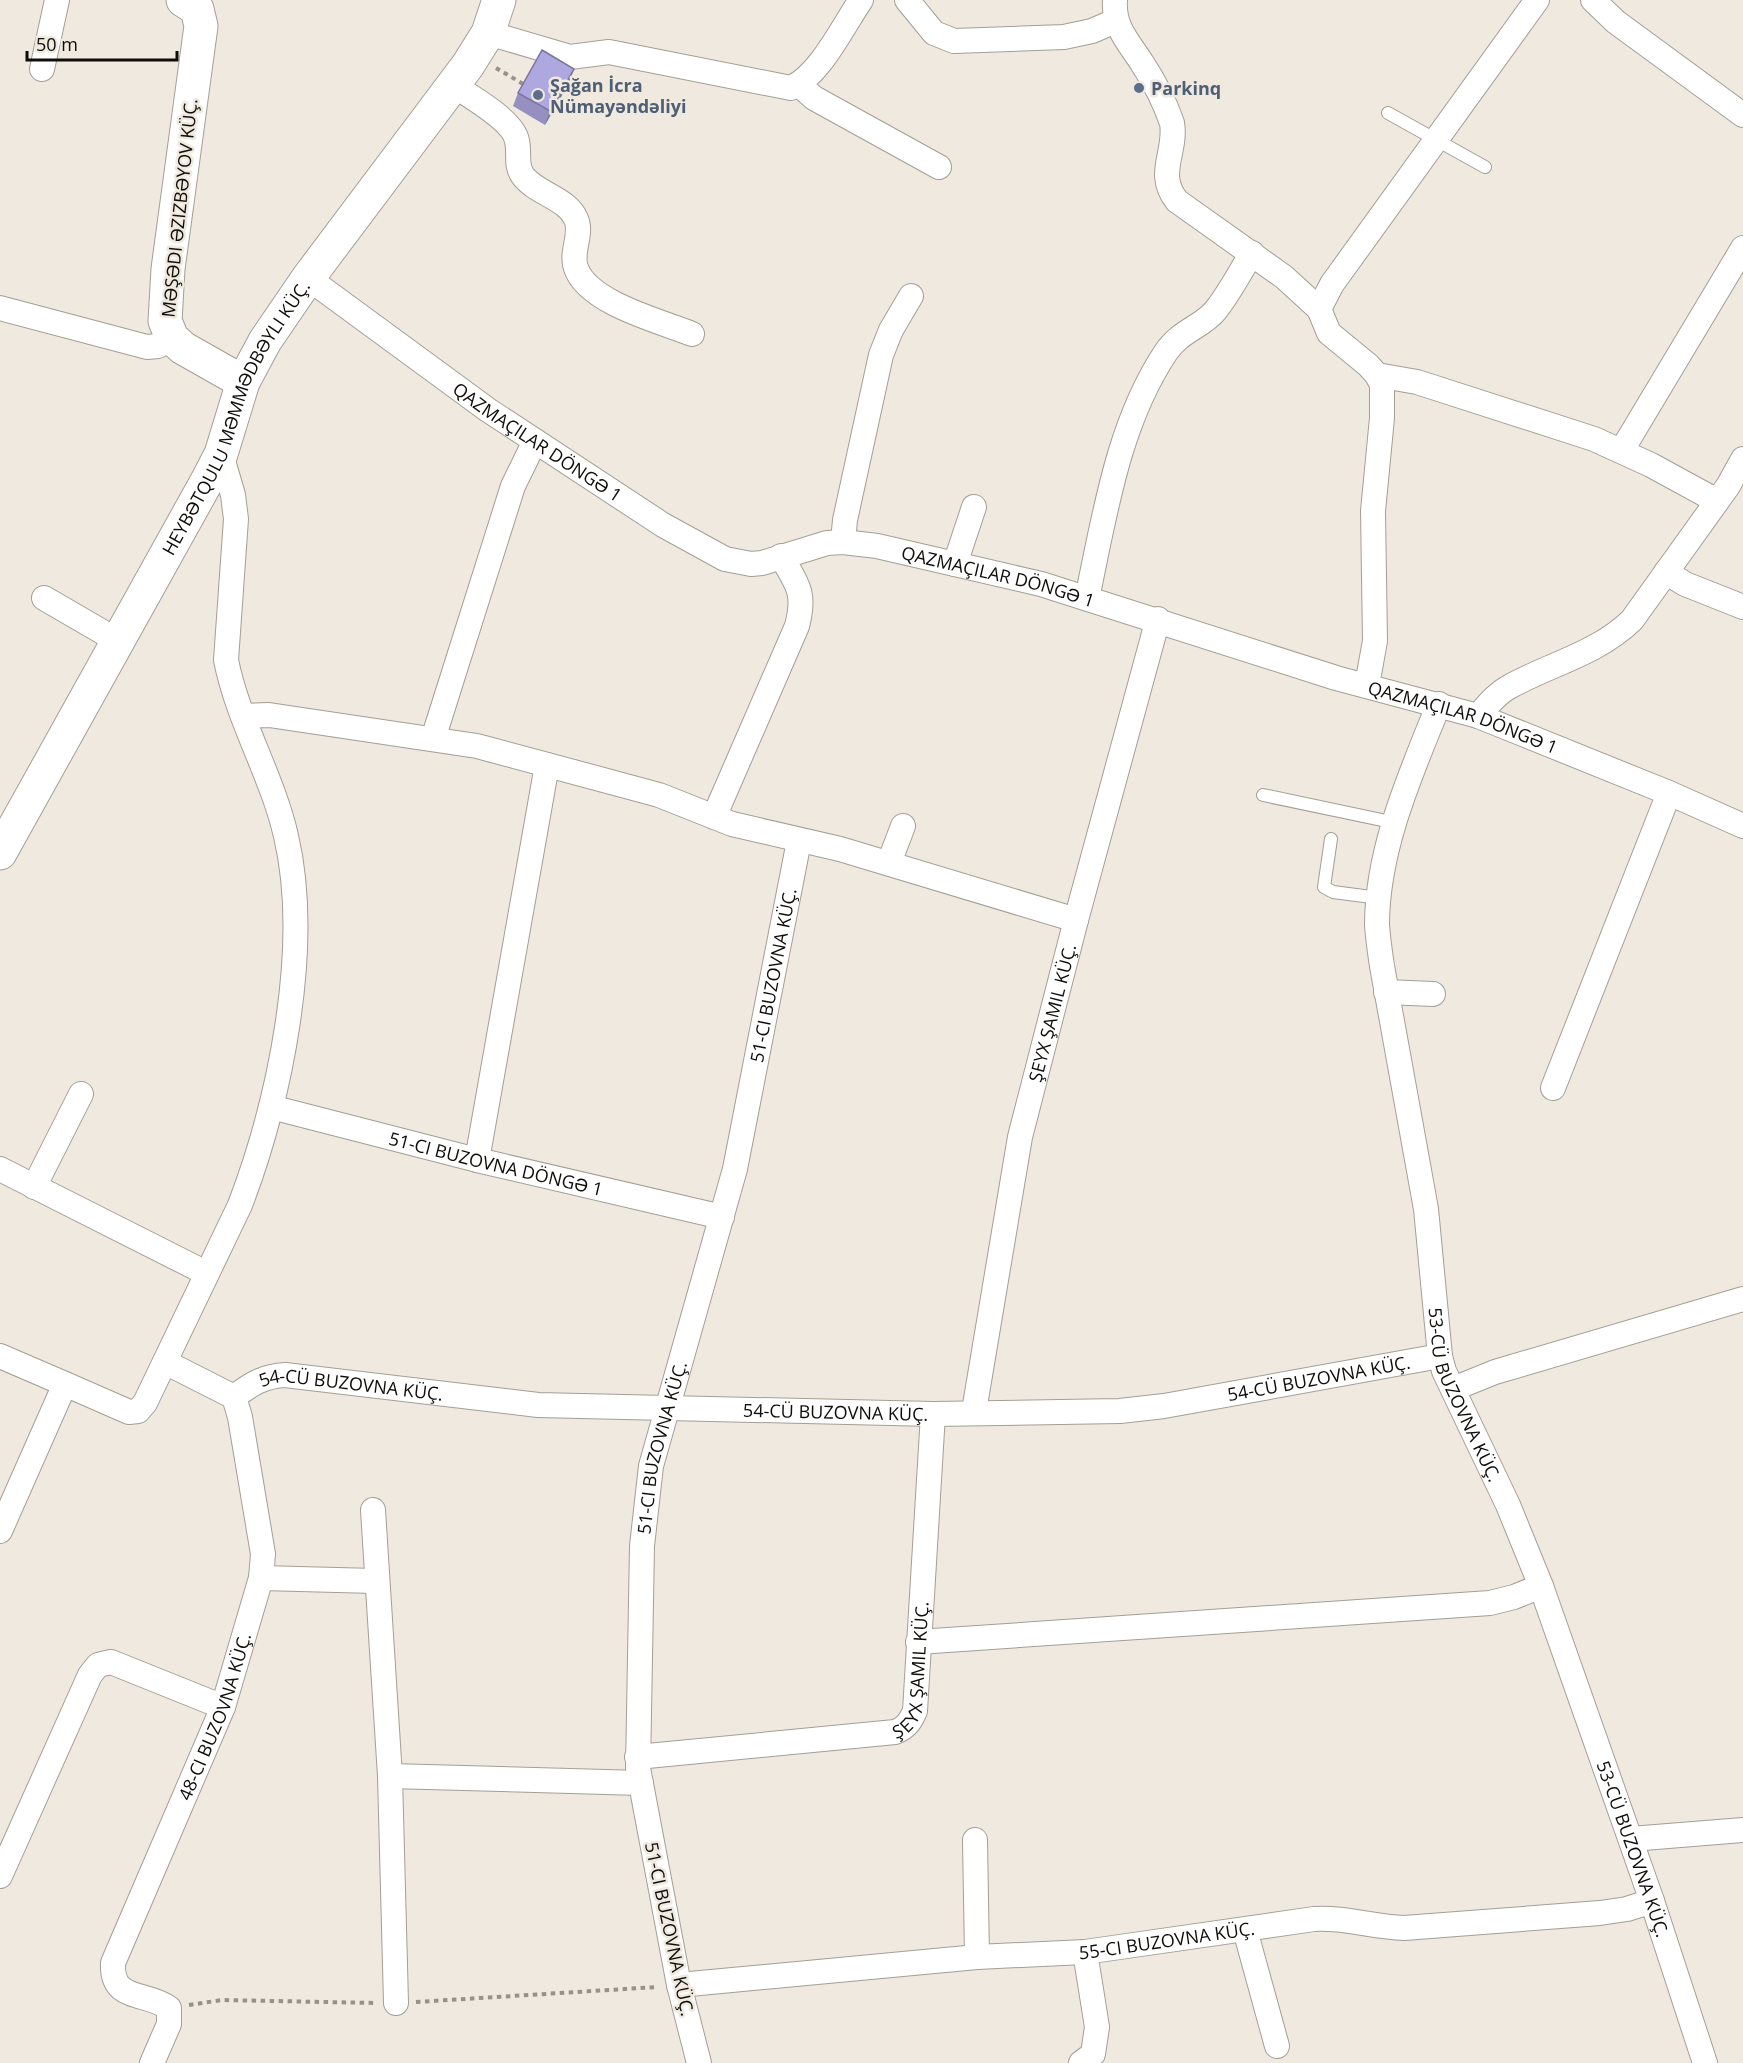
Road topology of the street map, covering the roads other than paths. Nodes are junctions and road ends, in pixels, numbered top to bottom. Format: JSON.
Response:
{"nodes":[{"id":1,"x":57,"y":0,"type":"edge"},
{"id":2,"x":183,"y":0,"type":"edge"},
{"id":3,"x":499,"y":0,"type":"edge"},
{"id":4,"x":861,"y":0,"type":"edge"},
{"id":5,"x":907,"y":0,"type":"edge"},
{"id":6,"x":1537,"y":0,"type":"edge"},
{"id":7,"x":1593,"y":0,"type":"edge"},
{"id":8,"x":1115,"y":10,"type":"edge"},
{"id":9,"x":481,"y":45,"type":"junction"},
{"id":10,"x":42,"y":69,"type":"dead end"},
{"id":11,"x":798,"y":84,"type":"junction"},
{"id":12,"x":453,"y":85,"type":"junction"},
{"id":13,"x":1388,"y":113,"type":"dead end"},
{"id":14,"x":1743,"y":115,"type":"edge"},
{"id":15,"x":1437,"y":140,"type":"junction"},
{"id":16,"x":939,"y":167,"type":"dead end"},
{"id":17,"x":1485,"y":167,"type":"dead end"},
{"id":18,"x":1743,"y":248,"type":"edge"},
{"id":19,"x":1252,"y":253,"type":"junction"},
{"id":20,"x":308,"y":278,"type":"junction"},
{"id":21,"x":911,"y":296,"type":"dead end"},
{"id":22,"x":0,"y":309,"type":"edge"},
{"id":23,"x":1319,"y":309,"type":"junction"},
{"id":24,"x":692,"y":334,"type":"dead end"},
{"id":25,"x":172,"y":338,"type":"junction"},
{"id":26,"x":1377,"y":375,"type":"junction"},
{"id":27,"x":243,"y":382,"type":"junction"},
{"id":28,"x":535,"y":441,"type":"junction"},
{"id":29,"x":1622,"y":450,"type":"junction"},
{"id":30,"x":221,"y":454,"type":"junction"},
{"id":31,"x":1743,"y":459,"type":"edge"},
{"id":32,"x":1717,"y":501,"type":"junction"},
{"id":33,"x":974,"y":507,"type":"dead end"},
{"id":34,"x":843,"y":542,"type":"junction"},
{"id":35,"x":781,"y":556,"type":"junction"},
{"id":36,"x":955,"y":564,"type":"junction"},
{"id":37,"x":1666,"y":572,"type":"junction"},
{"id":38,"x":44,"y":598,"type":"dead end"},
{"id":39,"x":1087,"y":598,"type":"junction"},
{"id":40,"x":1743,"y":607,"type":"edge"},
{"id":41,"x":1158,"y":619,"type":"junction"},
{"id":42,"x":118,"y":641,"type":"junction"},
{"id":43,"x":1366,"y":685,"type":"junction"},
{"id":44,"x":1439,"y":704,"type":"junction"},
{"id":45,"x":243,"y":716,"type":"junction"},
{"id":46,"x":1478,"y":716,"type":"junction"},
{"id":47,"x":433,"y":739,"type":"junction"},
{"id":48,"x":547,"y":765,"type":"junction"},
{"id":49,"x":1669,"y":793,"type":"junction"},
{"id":50,"x":1263,"y":795,"type":"dead end"},
{"id":51,"x":714,"y":817,"type":"junction"},
{"id":52,"x":1396,"y":823,"type":"junction"},
{"id":53,"x":903,"y":826,"type":"dead end"},
{"id":54,"x":1743,"y":826,"type":"edge"},
{"id":55,"x":1331,"y":839,"type":"dead end"},
{"id":56,"x":800,"y":841,"type":"junction"},
{"id":57,"x":0,"y":853,"type":"edge"},
{"id":58,"x":889,"y":863,"type":"junction"},
{"id":59,"x":1379,"y":898,"type":"junction"},
{"id":60,"x":1076,"y":920,"type":"junction"},
{"id":61,"x":1386,"y":992,"type":"junction"},
{"id":62,"x":1433,"y":994,"type":"dead end"},
{"id":63,"x":1553,"y":1088,"type":"dead end"},
{"id":64,"x":81,"y":1094,"type":"dead end"},
{"id":65,"x":270,"y":1107,"type":"junction"},
{"id":66,"x":477,"y":1160,"type":"junction"},
{"id":67,"x":0,"y":1168,"type":"edge"},
{"id":68,"x":34,"y":1187,"type":"junction"},
{"id":69,"x":722,"y":1217,"type":"junction"},
{"id":70,"x":206,"y":1273,"type":"junction"},
{"id":71,"x":1743,"y":1299,"type":"edge"},
{"id":72,"x":0,"y":1356,"type":"edge"},
{"id":73,"x":1440,"y":1356,"type":"junction"},
{"id":74,"x":165,"y":1362,"type":"junction"},
{"id":75,"x":65,"y":1384,"type":"junction"},
{"id":76,"x":1453,"y":1389,"type":"junction"},
{"id":77,"x":234,"y":1396,"type":"junction"},
{"id":78,"x":668,"y":1406,"type":"junction"},
{"id":79,"x":974,"y":1411,"type":"junction"},
{"id":80,"x":933,"y":1414,"type":"junction"},
{"id":81,"x":373,"y":1510,"type":"dead end"},
{"id":82,"x":0,"y":1531,"type":"edge"},
{"id":83,"x":261,"y":1578,"type":"junction"},
{"id":84,"x":375,"y":1581,"type":"junction"},
{"id":85,"x":1541,"y":1587,"type":"junction"},
{"id":86,"x":918,"y":1642,"type":"junction"},
{"id":87,"x":223,"y":1707,"type":"junction"},
{"id":88,"x":637,"y":1757,"type":"junction"},
{"id":89,"x":390,"y":1776,"type":"junction"},
{"id":90,"x":640,"y":1783,"type":"junction"},
{"id":91,"x":1743,"y":1830,"type":"edge"},
{"id":92,"x":1631,"y":1839,"type":"junction"},
{"id":93,"x":975,"y":1840,"type":"dead end"},
{"id":94,"x":0,"y":1876,"type":"edge"},
{"id":95,"x":1652,"y":1901,"type":"junction"},
{"id":96,"x":1245,"y":1930,"type":"junction"},
{"id":97,"x":1085,"y":1952,"type":"junction"},
{"id":98,"x":977,"y":1957,"type":"junction"},
{"id":99,"x":679,"y":1985,"type":"junction"},
{"id":100,"x":396,"y":2003,"type":"road end"},
{"id":101,"x":1277,"y":2046,"type":"dead end"},
{"id":102,"x":1090,"y":2060,"type":"edge"},
{"id":103,"x":152,"y":2063,"type":"edge"},
{"id":104,"x":699,"y":2063,"type":"edge"},
{"id":105,"x":1705,"y":2063,"type":"edge"}],
"edges":[{"from":1,"to":10,"type":"street"},
{"from":2,"to":25,"type":"street","name":"MƏŞƏDI ƏZIZBƏYOV KÜÇ."},
{"from":3,"to":9,"type":"street","name":"HEYBƏTQULU MƏMMƏDBƏYLI KÜÇ."},
{"from":4,"to":11,"type":"street"},
{"from":5,"to":8,"type":"street"},
{"from":6,"to":15,"type":"street"},
{"from":7,"to":14,"type":"street"},
{"from":8,"to":19,"type":"street"},
{"from":9,"to":11,"type":"street"},
{"from":9,"to":12,"type":"street","name":"HEYBƏTQULU MƏMMƏDBƏYLI KÜÇ."},
{"from":11,"to":16,"type":"street"},
{"from":12,"to":20,"type":"street","name":"HEYBƏTQULU MƏMMƏDBƏYLI KÜÇ."},
{"from":12,"to":24,"type":"street"},
{"from":13,"to":15,"type":"lane"},
{"from":15,"to":17,"type":"lane"},
{"from":15,"to":23,"type":"street"},
{"from":18,"to":29,"type":"street"},
{"from":19,"to":23,"type":"street"},
{"from":19,"to":39,"type":"street"},
{"from":20,"to":27,"type":"street","name":"HEYBƏTQULU MƏMMƏDBƏYLI KÜÇ."},
{"from":20,"to":28,"type":"street"},
{"from":21,"to":34,"type":"street"},
{"from":22,"to":25,"type":"street"},
{"from":23,"to":26,"type":"street"},
{"from":25,"to":27,"type":"street","name":"MƏŞƏDI ƏZIZBƏYOV KÜÇ."},
{"from":26,"to":29,"type":"street"},
{"from":26,"to":43,"type":"street"},
{"from":27,"to":30,"type":"street","name":"HEYBƏTQULU MƏMMƏDBƏYLI KÜÇ."},
{"from":28,"to":35,"type":"street"},
{"from":28,"to":47,"type":"street"},
{"from":29,"to":32,"type":"street"},
{"from":30,"to":42,"type":"street","name":"HEYBƏTQULU MƏMMƏDBƏYLI KÜÇ."},
{"from":30,"to":45,"type":"street"},
{"from":31,"to":32,"type":"street"},
{"from":32,"to":37,"type":"street"},
{"from":33,"to":36,"type":"street"},
{"from":34,"to":35,"type":"street"},
{"from":34,"to":36,"type":"street"},
{"from":35,"to":51,"type":"street"},
{"from":36,"to":39,"type":"street"},
{"from":37,"to":40,"type":"street"},
{"from":37,"to":46,"type":"street"},
{"from":38,"to":42,"type":"street"},
{"from":39,"to":41,"type":"street"},
{"from":41,"to":43,"type":"street"},
{"from":41,"to":60,"type":"street","name":"ŞEYX ŞAMIL KÜÇ."},
{"from":42,"to":57,"type":"street","name":"HEYBƏTQULU MƏMMƏDBƏYLI KÜÇ."},
{"from":43,"to":44,"type":"street"},
{"from":44,"to":46,"type":"street"},
{"from":44,"to":52,"type":"street","name":"53-CÜ BUZOVNA KÜÇ."},
{"from":45,"to":47,"type":"street"},
{"from":45,"to":65,"type":"street"},
{"from":46,"to":49,"type":"street"},
{"from":47,"to":48,"type":"street"},
{"from":48,"to":51,"type":"street"},
{"from":48,"to":66,"type":"street"},
{"from":49,"to":54,"type":"street"},
{"from":49,"to":63,"type":"street"},
{"from":50,"to":52,"type":"lane"},
{"from":51,"to":56,"type":"street"},
{"from":52,"to":59,"type":"street","name":"53-CÜ BUZOVNA KÜÇ."},
{"from":53,"to":58,"type":"street"},
{"from":55,"to":59,"type":"lane"},
{"from":56,"to":58,"type":"street"},
{"from":56,"to":69,"type":"street","name":"51-CI BUZOVNA KÜÇ."},
{"from":58,"to":60,"type":"street"},
{"from":59,"to":61,"type":"street","name":"53-CÜ BUZOVNA KÜÇ."},
{"from":60,"to":79,"type":"street","name":"ŞEYX ŞAMIL KÜÇ."},
{"from":61,"to":62,"type":"street"},
{"from":61,"to":73,"type":"street","name":"53-CÜ BUZOVNA KÜÇ."},
{"from":64,"to":68,"type":"street"},
{"from":65,"to":66,"type":"street","name":"51-CI BUZOVNA DÖNGƏ 1"},
{"from":65,"to":70,"type":"street"},
{"from":66,"to":69,"type":"street","name":"51-CI BUZOVNA DÖNGƏ 1"},
{"from":67,"to":68,"type":"street"},
{"from":68,"to":70,"type":"street"},
{"from":69,"to":78,"type":"street","name":"51-CI BUZOVNA KÜÇ."},
{"from":70,"to":74,"type":"street"},
{"from":71,"to":76,"type":"street"},
{"from":72,"to":75,"type":"street"},
{"from":73,"to":76,"type":"street","name":"53-CÜ BUZOVNA KÜÇ."},
{"from":73,"to":79,"type":"street","name":"54-CÜ BUZOVNA KÜÇ."},
{"from":74,"to":75,"type":"street"},
{"from":74,"to":77,"type":"street"},
{"from":75,"to":82,"type":"street"},
{"from":76,"to":85,"type":"street","name":"53-CÜ BUZOVNA KÜÇ."},
{"from":77,"to":78,"type":"street","name":"54-CÜ BUZOVNA KÜÇ."},
{"from":77,"to":83,"type":"street","name":"48-CI BUZOVNA KÜÇ."},
{"from":78,"to":80,"type":"street","name":"54-CÜ BUZOVNA KÜÇ."},
{"from":78,"to":88,"type":"street","name":"51-CI BUZOVNA KÜÇ."},
{"from":79,"to":80,"type":"street","name":"54-CÜ BUZOVNA KÜÇ."},
{"from":80,"to":86,"type":"street","name":"ŞEYX ŞAMIL KÜÇ."},
{"from":81,"to":84,"type":"street"},
{"from":83,"to":84,"type":"street"},
{"from":83,"to":87,"type":"street","name":"48-CI BUZOVNA KÜÇ."},
{"from":84,"to":89,"type":"street"},
{"from":85,"to":86,"type":"street"},
{"from":85,"to":92,"type":"street","name":"53-CÜ BUZOVNA KÜÇ."},
{"from":86,"to":88,"type":"street","name":"ŞEYX ŞAMIL KÜÇ."},
{"from":87,"to":94,"type":"street"},
{"from":87,"to":103,"type":"street","name":"48-CI BUZOVNA KÜÇ."},
{"from":88,"to":90,"type":"street","name":"51-CI BUZOVNA KÜÇ."},
{"from":89,"to":90,"type":"street"},
{"from":89,"to":100,"type":"street"},
{"from":90,"to":99,"type":"street","name":"51-CI BUZOVNA KÜÇ."},
{"from":91,"to":92,"type":"street"},
{"from":92,"to":95,"type":"street","name":"53-CÜ BUZOVNA KÜÇ."},
{"from":93,"to":98,"type":"street"},
{"from":95,"to":96,"type":"street","name":"55-CI BUZOVNA KÜÇ."},
{"from":95,"to":105,"type":"street","name":"53-CÜ BUZOVNA KÜÇ."},
{"from":96,"to":97,"type":"street","name":"55-CI BUZOVNA KÜÇ."},
{"from":96,"to":101,"type":"street"},
{"from":97,"to":98,"type":"street","name":"55-CI BUZOVNA KÜÇ."},
{"from":97,"to":102,"type":"street"},
{"from":98,"to":99,"type":"street","name":"55-CI BUZOVNA KÜÇ."},
{"from":99,"to":104,"type":"street","name":"51-CI BUZOVNA KÜÇ."}]}
